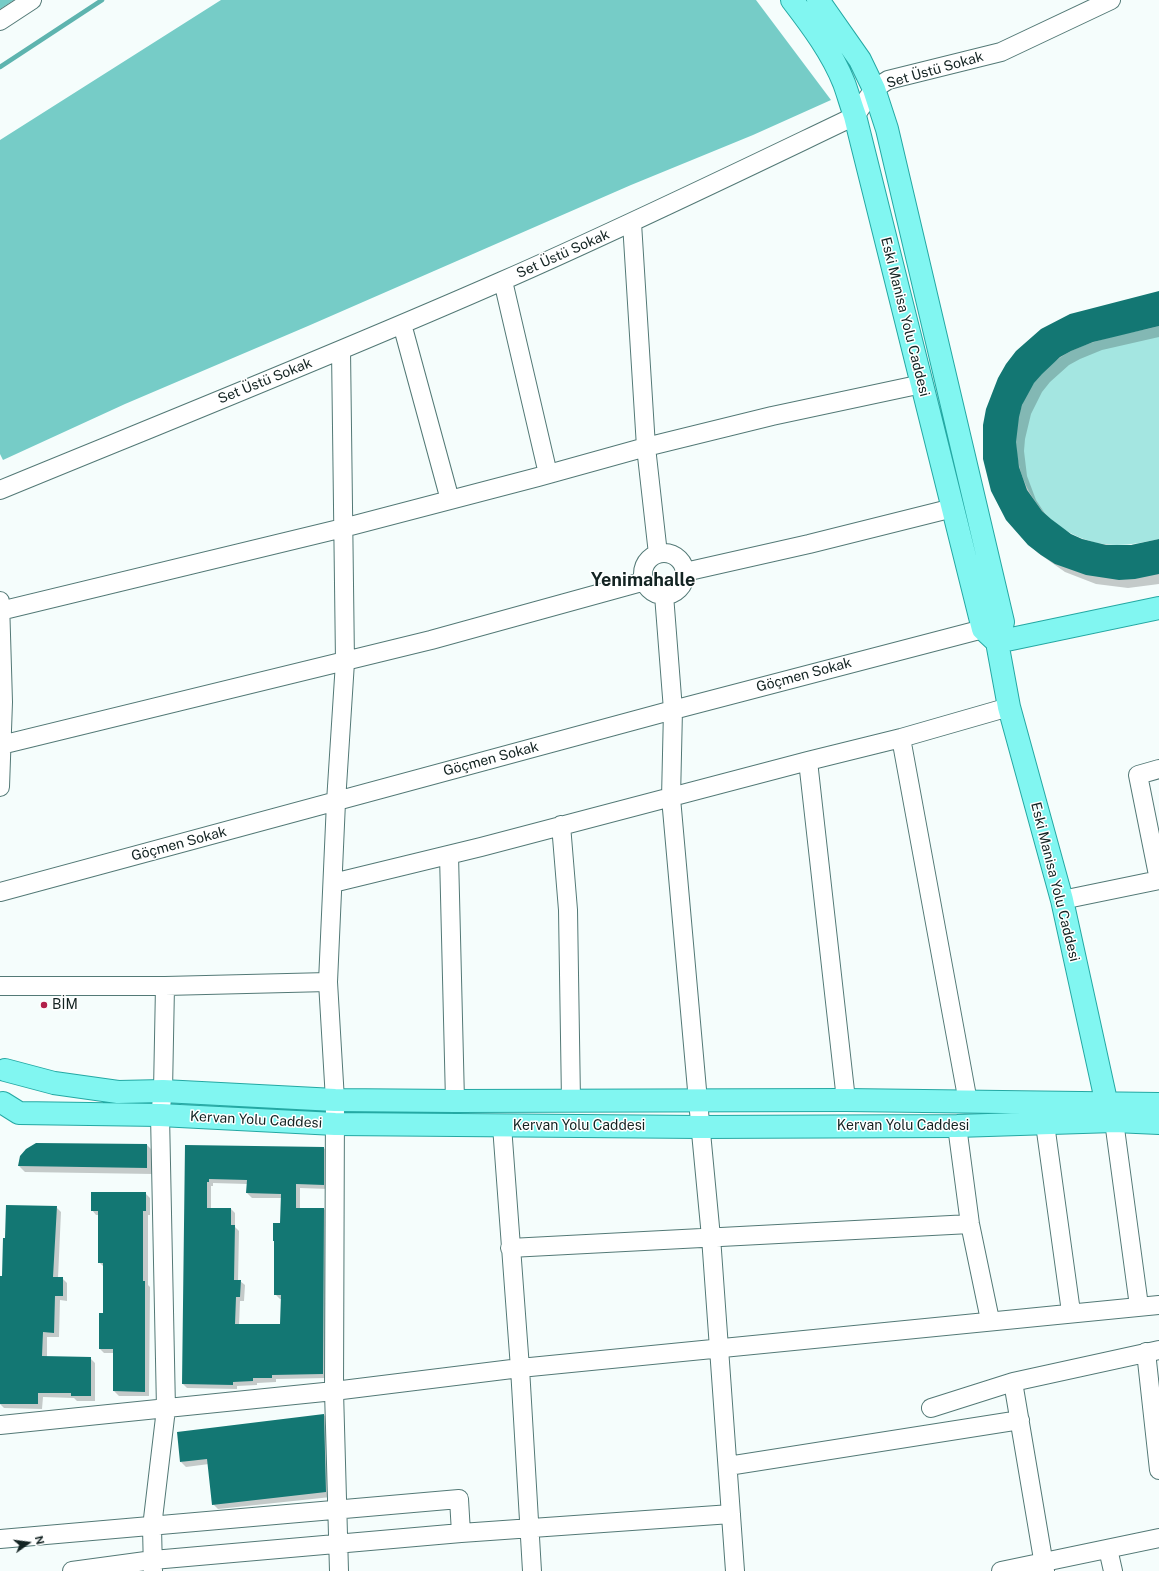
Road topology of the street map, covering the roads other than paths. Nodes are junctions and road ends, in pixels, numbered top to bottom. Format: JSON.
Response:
{"nodes":[{"id":1,"x":32,"y":0,"type":"edge"},
{"id":2,"x":792,"y":0,"type":"edge"},
{"id":3,"x":818,"y":0,"type":"edge"},
{"id":4,"x":1111,"y":0,"type":"edge"},
{"id":5,"x":0,"y":21,"type":"edge"},
{"id":6,"x":874,"y":89,"type":"junction"},
{"id":7,"x":855,"y":116,"type":"junction"},
{"id":8,"x":632,"y":223,"type":"junction"},
{"id":9,"x":502,"y":281,"type":"junction"},
{"id":10,"x":402,"y":324,"type":"junction"},
{"id":11,"x":341,"y":350,"type":"junction"},
{"id":12,"x":922,"y":384,"type":"junction"},
{"id":13,"x":646,"y":447,"type":"junction"},
{"id":14,"x":548,"y":474,"type":"junction"},
{"id":15,"x":0,"y":490,"type":"edge"},
{"id":16,"x":450,"y":500,"type":"junction"},
{"id":17,"x":953,"y":508,"type":"junction"},
{"id":18,"x":343,"y":528,"type":"junction"},
{"id":19,"x":658,"y":554,"type":"junction"},
{"id":20,"x":684,"y":572,"type":"junction"},
{"id":21,"x":644,"y":581,"type":"junction"},
{"id":22,"x":664,"y":595,"type":"junction"},
{"id":23,"x":0,"y":601,"type":"edge"},
{"id":24,"x":1159,"y":608,"type":"edge"},
{"id":25,"x":0,"y":611,"type":"edge"},
{"id":26,"x":990,"y":635,"type":"junction"},
{"id":27,"x":345,"y":662,"type":"junction"},
{"id":28,"x":1,"y":702,"type":"edge"},
{"id":29,"x":1009,"y":707,"type":"junction"},
{"id":30,"x":673,"y":710,"type":"junction"},
{"id":31,"x":901,"y":738,"type":"junction"},
{"id":32,"x":1,"y":745,"type":"junction"},
{"id":33,"x":808,"y":761,"type":"junction"},
{"id":34,"x":1159,"y":769,"type":"edge"},
{"id":35,"x":0,"y":787,"type":"edge"},
{"id":36,"x":672,"y":798,"type":"junction"},
{"id":37,"x":336,"y":802,"type":"junction"},
{"id":38,"x":561,"y":825,"type":"junction"},
{"id":39,"x":449,"y":855,"type":"junction"},
{"id":40,"x":1159,"y":880,"type":"edge"},
{"id":41,"x":333,"y":883,"type":"junction"},
{"id":42,"x":0,"y":892,"type":"edge"},
{"id":43,"x":1062,"y":900,"type":"junction"},
{"id":44,"x":328,"y":982,"type":"junction"},
{"id":45,"x":0,"y":986,"type":"edge"},
{"id":46,"x":165,"y":986,"type":"junction"},
{"id":47,"x":3,"y":1067,"type":"edge"},
{"id":48,"x":163,"y":1091,"type":"junction"},
{"id":49,"x":335,"y":1100,"type":"junction"},
{"id":50,"x":846,"y":1100,"type":"junction"},
{"id":51,"x":455,"y":1101,"type":"junction"},
{"id":52,"x":571,"y":1101,"type":"junction"},
{"id":53,"x":698,"y":1101,"type":"junction"},
{"id":54,"x":968,"y":1102,"type":"junction"},
{"id":55,"x":2,"y":1104,"type":"edge"},
{"id":56,"x":1159,"y":1104,"type":"edge"},
{"id":57,"x":1110,"y":1113,"type":"junction"},
{"id":58,"x":160,"y":1115,"type":"junction"},
{"id":59,"x":1159,"y":1123,"type":"edge"},
{"id":60,"x":335,"y":1124,"type":"junction"},
{"id":61,"x":1045,"y":1124,"type":"junction"},
{"id":62,"x":502,"y":1126,"type":"junction"},
{"id":63,"x":957,"y":1126,"type":"junction"},
{"id":64,"x":700,"y":1127,"type":"junction"},
{"id":65,"x":970,"y":1224,"type":"junction"},
{"id":66,"x":711,"y":1237,"type":"junction"},
{"id":67,"x":510,"y":1248,"type":"junction"},
{"id":68,"x":1159,"y":1305,"type":"edge"},
{"id":69,"x":1139,"y":1306,"type":"junction"},
{"id":70,"x":1071,"y":1312,"type":"junction"},
{"id":71,"x":990,"y":1320,"type":"junction"},
{"id":72,"x":718,"y":1348,"type":"junction"},
{"id":73,"x":1152,"y":1351,"type":"edge"},
{"id":74,"x":520,"y":1368,"type":"junction"},
{"id":75,"x":1013,"y":1382,"type":"junction"},
{"id":76,"x":334,"y":1391,"type":"junction"},
{"id":77,"x":931,"y":1408,"type":"dead end"},
{"id":78,"x":166,"y":1409,"type":"junction"},
{"id":79,"x":1020,"y":1420,"type":"junction"},
{"id":80,"x":0,"y":1425,"type":"edge"},
{"id":81,"x":728,"y":1466,"type":"junction"},
{"id":82,"x":1159,"y":1470,"type":"edge"},
{"id":83,"x":338,"y":1509,"type":"junction"},
{"id":84,"x":731,"y":1514,"type":"junction"},
{"id":85,"x":152,"y":1527,"type":"junction"},
{"id":86,"x":528,"y":1528,"type":"junction"},
{"id":87,"x":461,"y":1533,"type":"junction"},
{"id":88,"x":1159,"y":1538,"type":"edge"},
{"id":89,"x":0,"y":1539,"type":"edge"},
{"id":90,"x":338,"y":1544,"type":"junction"},
{"id":91,"x":1108,"y":1549,"type":"junction"},
{"id":92,"x":153,"y":1566,"type":"edge"},
{"id":93,"x":1044,"y":1567,"type":"edge"},
{"id":94,"x":72,"y":1571,"type":"edge"},
{"id":95,"x":339,"y":1571,"type":"edge"},
{"id":96,"x":532,"y":1571,"type":"edge"},
{"id":97,"x":735,"y":1571,"type":"edge"},
{"id":98,"x":1001,"y":1571,"type":"edge"},
{"id":99,"x":1113,"y":1571,"type":"edge"}],
"edges":[{"from":1,"to":5,"type":"street"},
{"from":2,"to":7,"type":"main road","name":"Eski Manisa Yolu Caddesi"},
{"from":3,"to":6,"type":"main road","name":"Eski Manisa Yolu Caddesi"},
{"from":4,"to":6,"type":"street","name":"Set Üstü Sokak"},
{"from":6,"to":7,"type":"street","name":"Set Üstü Sokak"},
{"from":6,"to":26,"type":"main road","name":"Eski Manisa Yolu Caddesi"},
{"from":7,"to":8,"type":"street","name":"Set Üstü Sokak"},
{"from":7,"to":12,"type":"main road","name":"Eski Manisa Yolu Caddesi"},
{"from":8,"to":9,"type":"street","name":"Set Üstü Sokak"},
{"from":8,"to":13,"type":"street"},
{"from":9,"to":10,"type":"street","name":"Set Üstü Sokak"},
{"from":9,"to":14,"type":"street"},
{"from":10,"to":11,"type":"street","name":"Set Üstü Sokak"},
{"from":10,"to":16,"type":"street"},
{"from":11,"to":15,"type":"street","name":"Set Üstü Sokak"},
{"from":11,"to":18,"type":"street"},
{"from":12,"to":13,"type":"street"},
{"from":12,"to":17,"type":"main road","name":"Eski Manisa Yolu Caddesi"},
{"from":13,"to":14,"type":"street"},
{"from":13,"to":19,"type":"street"},
{"from":14,"to":16,"type":"street"},
{"from":16,"to":18,"type":"street"},
{"from":17,"to":20,"type":"street"},
{"from":17,"to":26,"type":"main road","name":"Eski Manisa Yolu Caddesi"},
{"from":18,"to":25,"type":"street"},
{"from":18,"to":27,"type":"street"},
{"from":19,"to":20,"type":"street"},
{"from":19,"to":21,"type":"street"},
{"from":20,"to":22,"type":"street"},
{"from":21,"to":22,"type":"street"},
{"from":21,"to":27,"type":"street"},
{"from":22,"to":30,"type":"street"},
{"from":23,"to":25,"type":"street"},
{"from":24,"to":26,"type":"main road"},
{"from":25,"to":28,"type":"street"},
{"from":26,"to":29,"type":"main road","name":"Eski Manisa Yolu Caddesi"},
{"from":26,"to":30,"type":"street","name":"Göçmen Sokak"},
{"from":27,"to":32,"type":"street"},
{"from":27,"to":37,"type":"street"},
{"from":28,"to":32,"type":"street"},
{"from":29,"to":31,"type":"street"},
{"from":29,"to":43,"type":"main road","name":"Eski Manisa Yolu Caddesi"},
{"from":30,"to":36,"type":"street"},
{"from":30,"to":37,"type":"street","name":"Göçmen Sokak"},
{"from":31,"to":33,"type":"street"},
{"from":31,"to":54,"type":"street"},
{"from":32,"to":35,"type":"street"},
{"from":33,"to":36,"type":"street"},
{"from":33,"to":50,"type":"street"},
{"from":34,"to":40,"type":"street"},
{"from":36,"to":38,"type":"street"},
{"from":36,"to":53,"type":"street"},
{"from":37,"to":41,"type":"street"},
{"from":37,"to":42,"type":"street","name":"Göçmen Sokak"},
{"from":38,"to":39,"type":"street"},
{"from":38,"to":52,"type":"street"},
{"from":39,"to":41,"type":"street"},
{"from":39,"to":51,"type":"street"},
{"from":40,"to":43,"type":"street"},
{"from":41,"to":44,"type":"street"},
{"from":43,"to":57,"type":"main road","name":"Eski Manisa Yolu Caddesi"},
{"from":44,"to":46,"type":"street"},
{"from":44,"to":49,"type":"street"},
{"from":45,"to":46,"type":"street"},
{"from":46,"to":48,"type":"street"},
{"from":47,"to":48,"type":"main road","name":"Kervan Yolu Caddesi"},
{"from":47,"to":55,"type":"main road"},
{"from":48,"to":49,"type":"main road","name":"Kervan Yolu Caddesi"},
{"from":48,"to":58,"type":"street"},
{"from":49,"to":51,"type":"main road","name":"Kervan Yolu Caddesi"},
{"from":49,"to":60,"type":"street"},
{"from":50,"to":53,"type":"main road","name":"Kervan Yolu Caddesi"},
{"from":50,"to":54,"type":"main road","name":"Kervan Yolu Caddesi"},
{"from":51,"to":52,"type":"main road","name":"Kervan Yolu Caddesi"},
{"from":52,"to":53,"type":"main road","name":"Kervan Yolu Caddesi"},
{"from":53,"to":64,"type":"street"},
{"from":54,"to":57,"type":"main road","name":"Kervan Yolu Caddesi"},
{"from":55,"to":58,"type":"main road","name":"Kervan Yolu Caddesi"},
{"from":56,"to":57,"type":"main road","name":"Kervan Yolu Caddesi"},
{"from":57,"to":59,"type":"main road","name":"Kervan Yolu Caddesi"},
{"from":57,"to":61,"type":"main road","name":"Kervan Yolu Caddesi"},
{"from":57,"to":69,"type":"street"},
{"from":58,"to":60,"type":"main road","name":"Kervan Yolu Caddesi"},
{"from":58,"to":78,"type":"street"},
{"from":60,"to":62,"type":"main road","name":"Kervan Yolu Caddesi"},
{"from":60,"to":76,"type":"street"},
{"from":61,"to":63,"type":"main road","name":"Kervan Yolu Caddesi"},
{"from":61,"to":70,"type":"street"},
{"from":62,"to":64,"type":"main road","name":"Kervan Yolu Caddesi"},
{"from":62,"to":67,"type":"street"},
{"from":63,"to":64,"type":"main road","name":"Kervan Yolu Caddesi"},
{"from":63,"to":65,"type":"street"},
{"from":64,"to":66,"type":"street"},
{"from":65,"to":66,"type":"street"},
{"from":65,"to":71,"type":"street"},
{"from":66,"to":67,"type":"street"},
{"from":66,"to":72,"type":"street"},
{"from":67,"to":74,"type":"street"},
{"from":68,"to":69,"type":"street"},
{"from":69,"to":70,"type":"street"},
{"from":70,"to":71,"type":"street"},
{"from":71,"to":72,"type":"street"},
{"from":72,"to":74,"type":"street"},
{"from":72,"to":81,"type":"street"},
{"from":73,"to":75,"type":"street"},
{"from":73,"to":82,"type":"street"},
{"from":74,"to":76,"type":"street"},
{"from":74,"to":86,"type":"street"},
{"from":75,"to":77,"type":"street"},
{"from":75,"to":79,"type":"street"},
{"from":76,"to":78,"type":"street"},
{"from":76,"to":83,"type":"street"},
{"from":78,"to":80,"type":"street"},
{"from":78,"to":85,"type":"street"},
{"from":79,"to":81,"type":"street"},
{"from":79,"to":93,"type":"street"},
{"from":81,"to":84,"type":"street"},
{"from":83,"to":85,"type":"street"},
{"from":83,"to":87,"type":"street"},
{"from":83,"to":90,"type":"street"},
{"from":84,"to":86,"type":"street"},
{"from":84,"to":97,"type":"street"},
{"from":85,"to":89,"type":"street"},
{"from":85,"to":92,"type":"street"},
{"from":86,"to":87,"type":"street"},
{"from":86,"to":96,"type":"street"},
{"from":87,"to":90,"type":"street"},
{"from":88,"to":91,"type":"street"},
{"from":90,"to":92,"type":"street"},
{"from":90,"to":95,"type":"street"},
{"from":91,"to":93,"type":"street"},
{"from":91,"to":99,"type":"street"},
{"from":92,"to":94,"type":"street"},
{"from":93,"to":98,"type":"street"}]}
